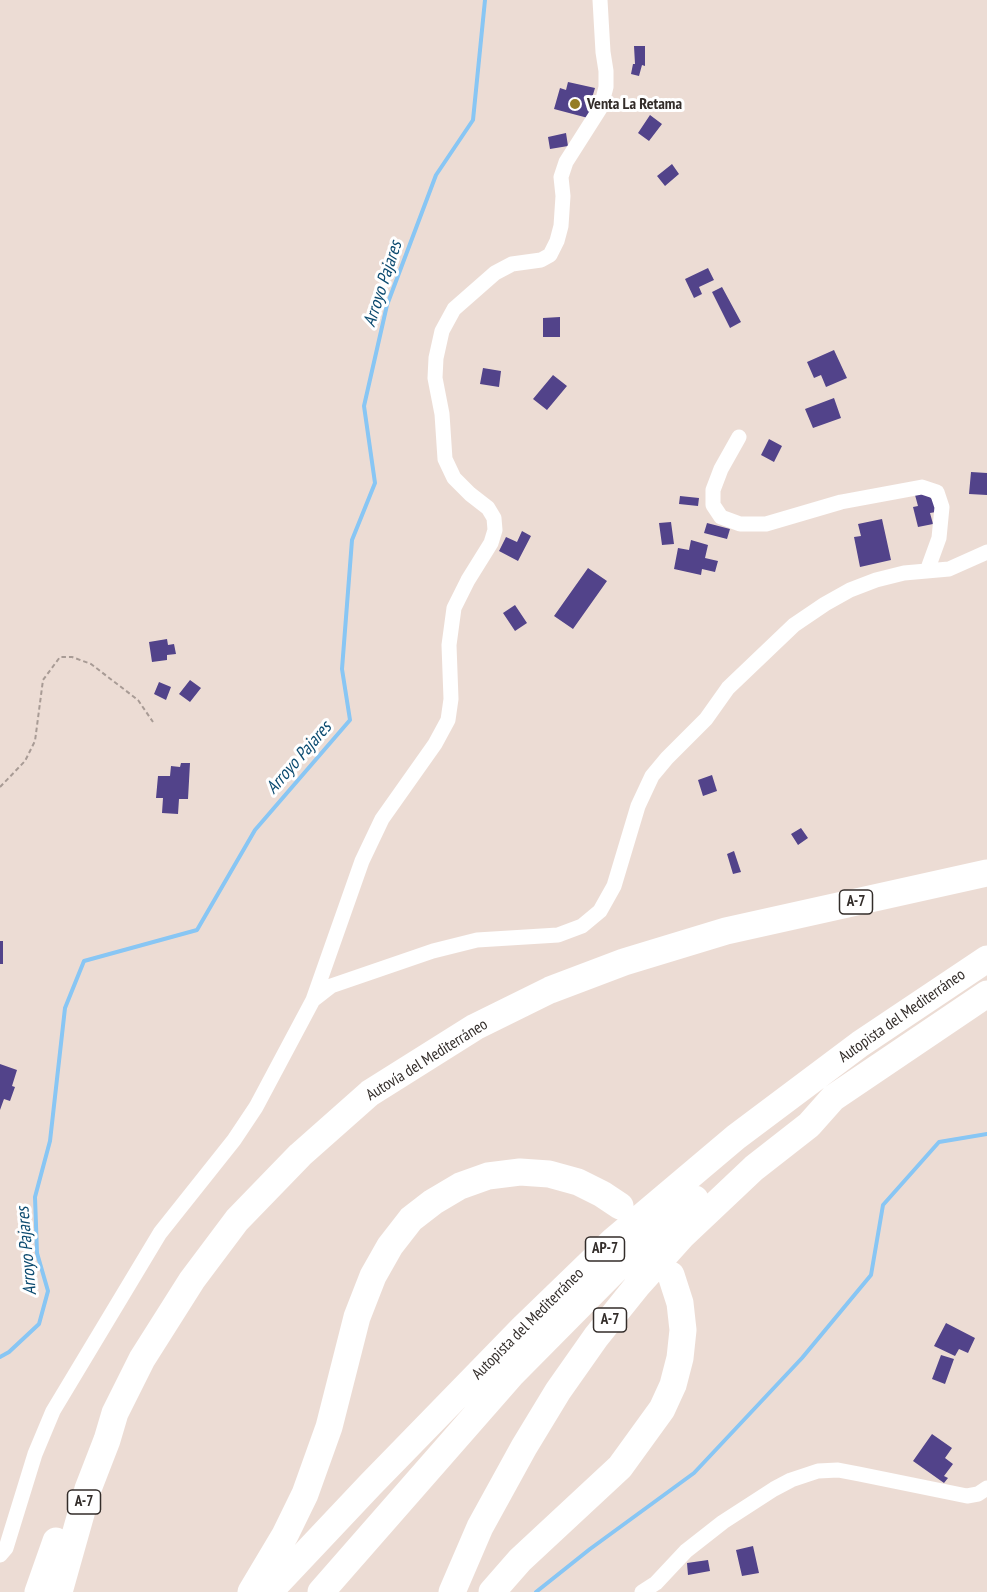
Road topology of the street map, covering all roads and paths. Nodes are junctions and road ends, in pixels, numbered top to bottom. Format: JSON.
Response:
{"nodes":[{"id":1,"x":600,"y":0,"type":"edge"},
{"id":2,"x":739,"y":437,"type":"dead end"},
{"id":3,"x":987,"y":552,"type":"edge"},
{"id":4,"x":927,"y":571,"type":"junction"},
{"id":5,"x":153,"y":722,"type":"dead end"},
{"id":6,"x":0,"y":787,"type":"edge"},
{"id":7,"x":987,"y":873,"type":"edge"},
{"id":8,"x":987,"y":959,"type":"edge"},
{"id":9,"x":987,"y":994,"type":"edge"},
{"id":10,"x":313,"y":1000,"type":"junction"},
{"id":11,"x":833,"y":1098,"type":"junction"},
{"id":12,"x":620,"y":1206,"type":"dead end"},
{"id":13,"x":671,"y":1275,"type":"dead end"},
{"id":14,"x":115,"y":1413,"type":"junction"},
{"id":15,"x":987,"y":1488,"type":"edge"},
{"id":16,"x":0,"y":1555,"type":"edge"},
{"id":17,"x":38,"y":1592,"type":"edge"},
{"id":18,"x":59,"y":1592,"type":"edge"},
{"id":19,"x":251,"y":1592,"type":"edge"},
{"id":20,"x":269,"y":1592,"type":"edge"},
{"id":21,"x":321,"y":1592,"type":"edge"},
{"id":22,"x":452,"y":1592,"type":"edge"},
{"id":23,"x":492,"y":1592,"type":"edge"},
{"id":24,"x":642,"y":1592,"type":"edge"}],
"edges":[{"from":1,"to":10,"type":"street"},
{"from":2,"to":4,"type":"street"},
{"from":3,"to":4,"type":"street"},
{"from":4,"to":10,"type":"street"},
{"from":5,"to":6,"type":"path"},
{"from":7,"to":14,"type":"highway","name":"Autovía del Mediterráneo","number":"A-7"},
{"from":8,"to":20,"type":"highway","name":"Autopista del Mediterráneo","number":"AP-7"},
{"from":9,"to":11,"type":"highway","number":"A-7"},
{"from":10,"to":16,"type":"street"},
{"from":11,"to":21,"type":"highway","name":"Autopista del Mediterráneo","number":"AP-7"},
{"from":11,"to":22,"type":"highway","number":"A-7"},
{"from":12,"to":19,"type":"highway"},
{"from":13,"to":23,"type":"highway"},
{"from":14,"to":17,"type":"highway"},
{"from":14,"to":18,"type":"highway","name":"Autovía del Mediterráneo","number":"A-7"},
{"from":15,"to":24,"type":"street"}]}
